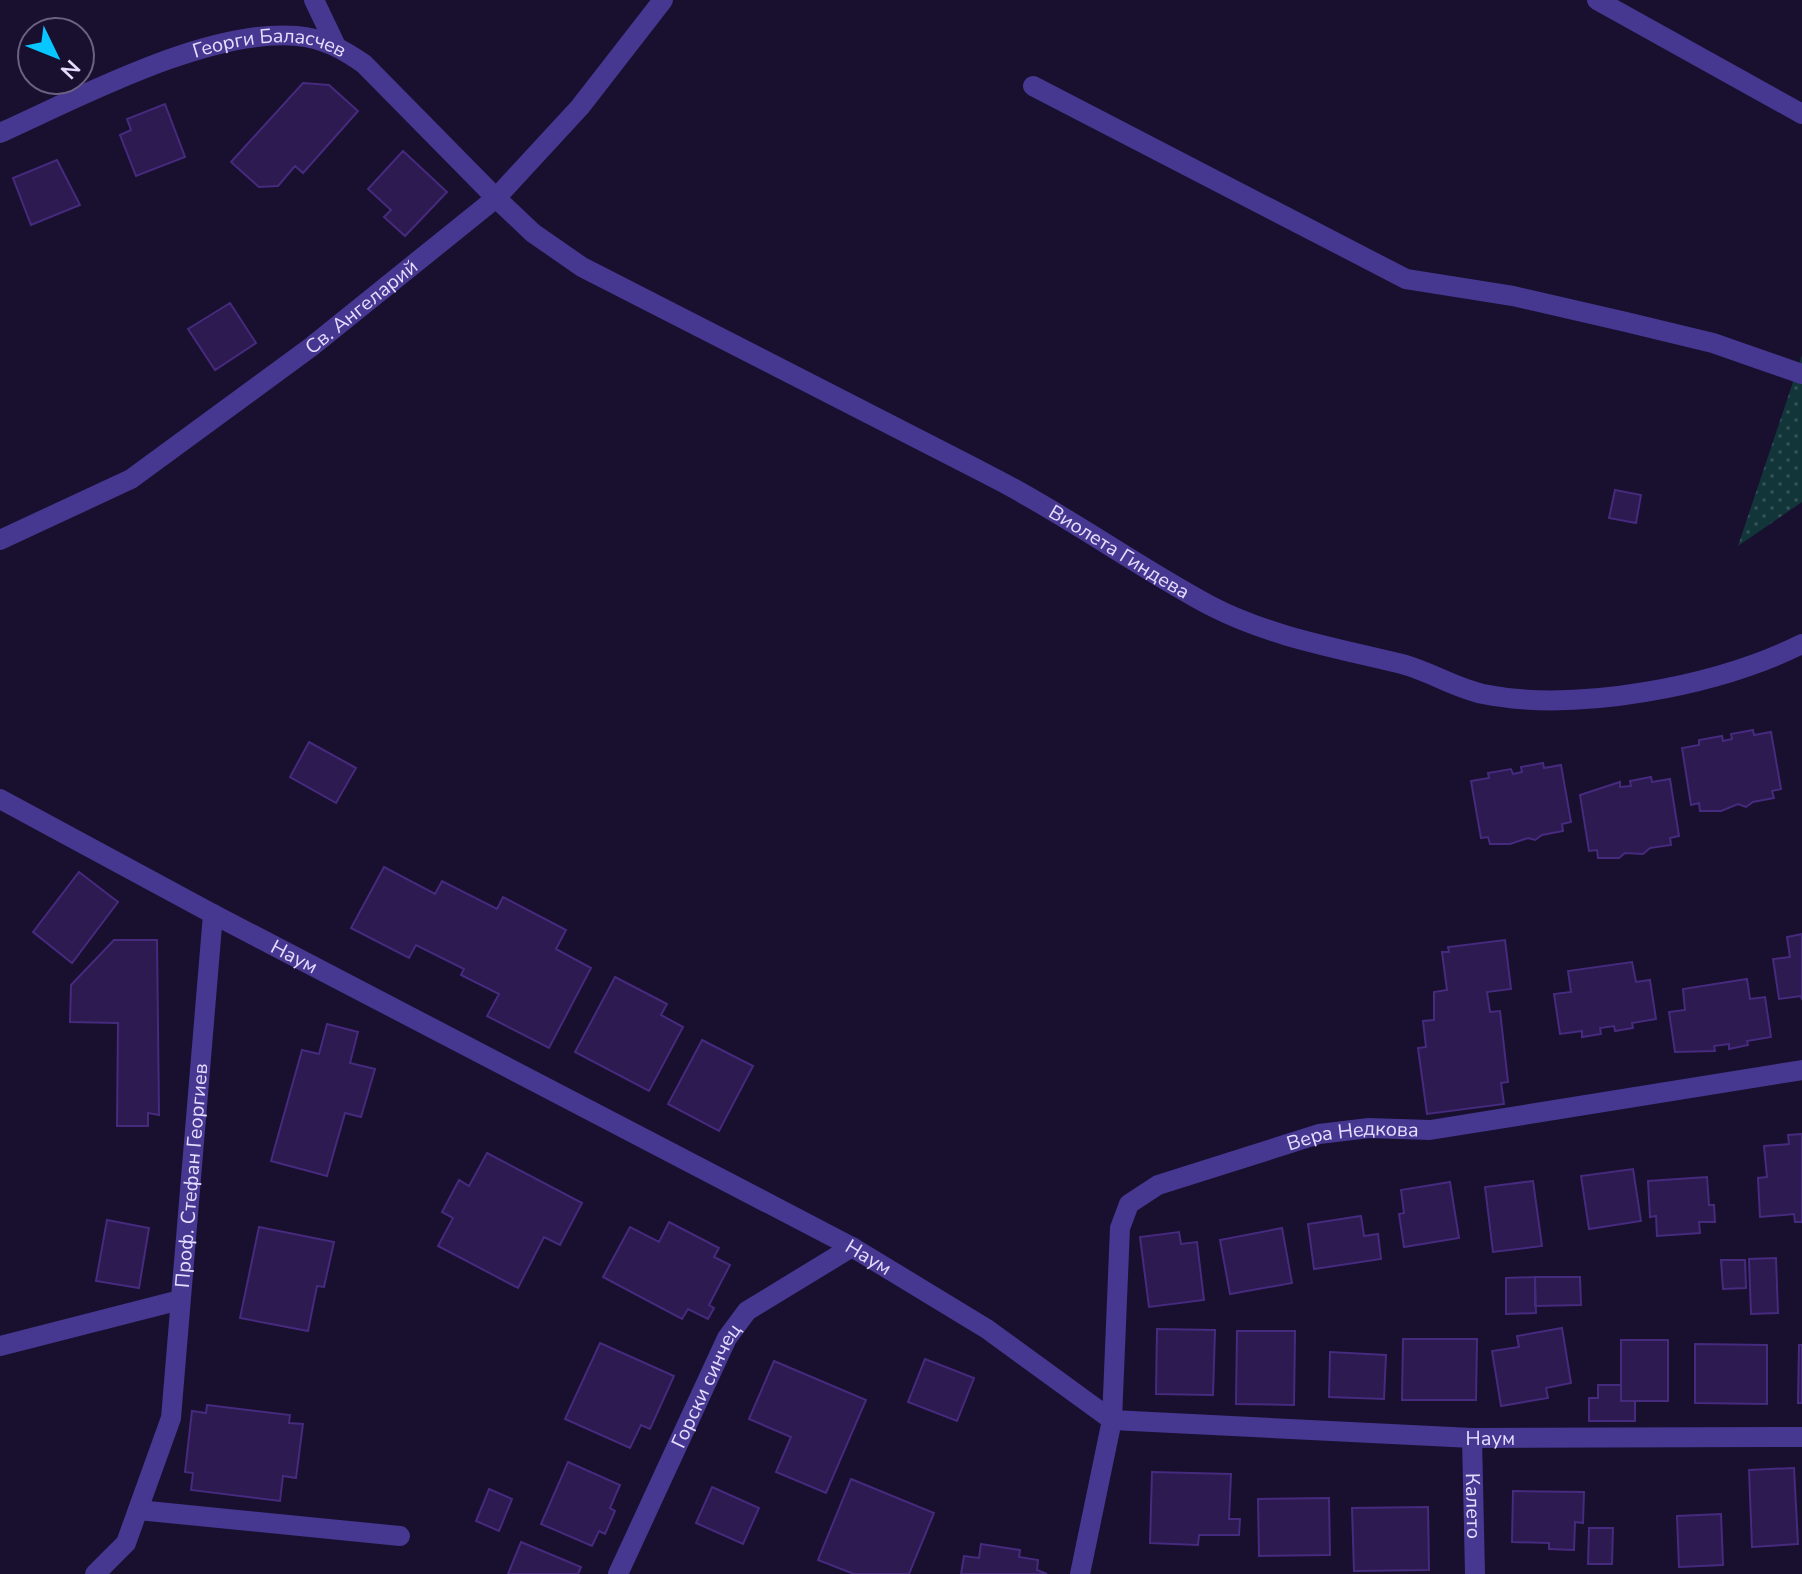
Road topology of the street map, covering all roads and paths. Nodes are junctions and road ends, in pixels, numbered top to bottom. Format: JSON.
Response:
{"nodes":[{"id":1,"x":314,"y":0,"type":"edge"},
{"id":2,"x":663,"y":0,"type":"edge"},
{"id":3,"x":1597,"y":0,"type":"edge"},
{"id":4,"x":336,"y":46,"type":"junction"},
{"id":5,"x":1033,"y":86,"type":"dead end"},
{"id":6,"x":1802,"y":114,"type":"edge"},
{"id":7,"x":0,"y":133,"type":"edge"},
{"id":8,"x":496,"y":198,"type":"junction"},
{"id":9,"x":1802,"y":374,"type":"edge"},
{"id":10,"x":0,"y":540,"type":"edge"},
{"id":11,"x":1802,"y":644,"type":"edge"},
{"id":12,"x":0,"y":799,"type":"edge"},
{"id":13,"x":213,"y":914,"type":"junction"},
{"id":14,"x":1802,"y":1070,"type":"edge"},
{"id":15,"x":852,"y":1247,"type":"junction"},
{"id":16,"x":180,"y":1300,"type":"junction"},
{"id":17,"x":0,"y":1346,"type":"edge"},
{"id":18,"x":1112,"y":1420,"type":"junction"},
{"id":19,"x":1802,"y":1437,"type":"edge"},
{"id":20,"x":1472,"y":1438,"type":"junction"},
{"id":21,"x":138,"y":1510,"type":"junction"},
{"id":22,"x":400,"y":1536,"type":"dead end"},
{"id":23,"x":95,"y":1574,"type":"edge"},
{"id":24,"x":618,"y":1574,"type":"edge"},
{"id":25,"x":1080,"y":1574,"type":"edge"},
{"id":26,"x":1475,"y":1574,"type":"edge"}],
"edges":[{"from":1,"to":4,"type":"street"},
{"from":2,"to":8,"type":"street","name":"Св. Ангеларий"},
{"from":3,"to":6,"type":"street"},
{"from":4,"to":7,"type":"street","name":"Георги Баласчев"},
{"from":4,"to":8,"type":"street","name":"Георги Баласчев"},
{"from":5,"to":9,"type":"street"},
{"from":8,"to":10,"type":"street","name":"Св. Ангеларий"},
{"from":8,"to":11,"type":"street","name":"Виолета Гиндева"},
{"from":12,"to":13,"type":"street","name":"Наум"},
{"from":13,"to":15,"type":"street","name":"Наум"},
{"from":13,"to":16,"type":"street","name":"Проф. Стефан Георгиев"},
{"from":14,"to":18,"type":"street","name":"Вера Недкова"},
{"from":15,"to":18,"type":"street","name":"Наум"},
{"from":15,"to":24,"type":"street","name":"Горски синчец"},
{"from":16,"to":17,"type":"street","name":"Проф. Стефан Георгиев"},
{"from":16,"to":21,"type":"street"},
{"from":18,"to":20,"type":"street","name":"Наум"},
{"from":18,"to":25,"type":"street","name":"Вера Недкова"},
{"from":19,"to":20,"type":"street","name":"Наум"},
{"from":20,"to":26,"type":"street","name":"Калето"},
{"from":21,"to":22,"type":"street"},
{"from":21,"to":23,"type":"street"}]}
